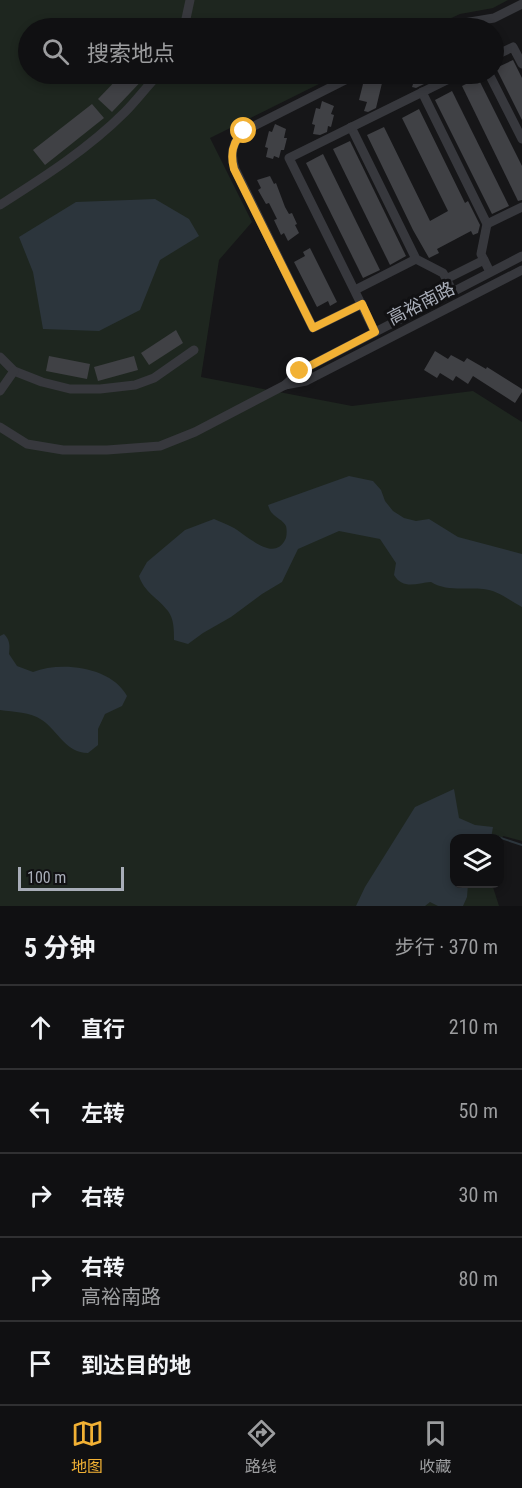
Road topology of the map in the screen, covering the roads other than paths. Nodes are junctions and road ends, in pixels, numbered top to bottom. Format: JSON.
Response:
{"nodes":[{"id":1,"x":190,"y":0,"type":"edge"},
{"id":2,"x":522,"y":4,"type":"edge"},
{"id":3,"x":186,"y":18,"type":"edge"},
{"id":4,"x":494,"y":18,"type":"edge"},
{"id":5,"x":504,"y":51,"type":"edge"},
{"id":6,"x":522,"y":64,"type":"edge"},
{"id":7,"x":150,"y":84,"type":"edge"},
{"id":8,"x":337,"y":84,"type":"edge"},
{"id":9,"x":438,"y":84,"type":"edge"},
{"id":10,"x":494,"y":84,"type":"edge"},
{"id":11,"x":422,"y":92,"type":"junction"},
{"id":12,"x":351,"y":127,"type":"junction"},
{"id":13,"x":522,"y":140,"type":"edge"},
{"id":14,"x":0,"y":205,"type":"edge"},
{"id":15,"x":522,"y":207,"type":"edge"},
{"id":16,"x":487,"y":224,"type":"junction"},
{"id":17,"x":522,"y":256,"type":"edge"},
{"id":18,"x":416,"y":260,"type":"junction"},
{"id":19,"x":484,"y":260,"type":"junction"},
{"id":20,"x":522,"y":270,"type":"edge"},
{"id":21,"x":490,"y":272,"type":"junction"},
{"id":22,"x":446,"y":279,"type":"junction"},
{"id":23,"x":354,"y":290,"type":"junction"},
{"id":24,"x":453,"y":292,"type":"junction"},
{"id":25,"x":362,"y":304,"type":"junction"},
{"id":26,"x":375,"y":332,"type":"junction"},
{"id":27,"x":194,"y":350,"type":"dead end"},
{"id":28,"x":7,"y":364,"type":"edge"},
{"id":29,"x":0,"y":373,"type":"edge"},
{"id":30,"x":285,"y":385,"type":"junction"},
{"id":31,"x":0,"y":391,"type":"edge"},
{"id":32,"x":0,"y":427,"type":"edge"}],
"edges":[{"from":1,"to":3,"type":"street"},
{"from":2,"to":4,"type":"street"},
{"from":5,"to":6,"type":"street"},
{"from":7,"to":14,"type":"street"},
{"from":8,"to":25,"type":"street"},
{"from":9,"to":11,"type":"street"},
{"from":10,"to":13,"type":"street"},
{"from":11,"to":12,"type":"street"},
{"from":11,"to":16,"type":"street"},
{"from":12,"to":18,"type":"street"},
{"from":12,"to":23,"type":"street"},
{"from":15,"to":16,"type":"street"},
{"from":16,"to":19,"type":"street"},
{"from":17,"to":21,"type":"street","name":"高裕南路"},
{"from":18,"to":22,"type":"street"},
{"from":18,"to":23,"type":"street"},
{"from":19,"to":21,"type":"street"},
{"from":19,"to":22,"type":"street"},
{"from":20,"to":30,"type":"street","name":"高裕南路"},
{"from":21,"to":24,"type":"street","name":"高裕南路"},
{"from":22,"to":24,"type":"street"},
{"from":23,"to":25,"type":"street"},
{"from":24,"to":26,"type":"street","name":"高裕南路"},
{"from":25,"to":26,"type":"street"},
{"from":26,"to":30,"type":"street","name":"高裕南路"},
{"from":27,"to":28,"type":"street"},
{"from":28,"to":29,"type":"street"},
{"from":28,"to":31,"type":"street"},
{"from":30,"to":32,"type":"street"}]}
